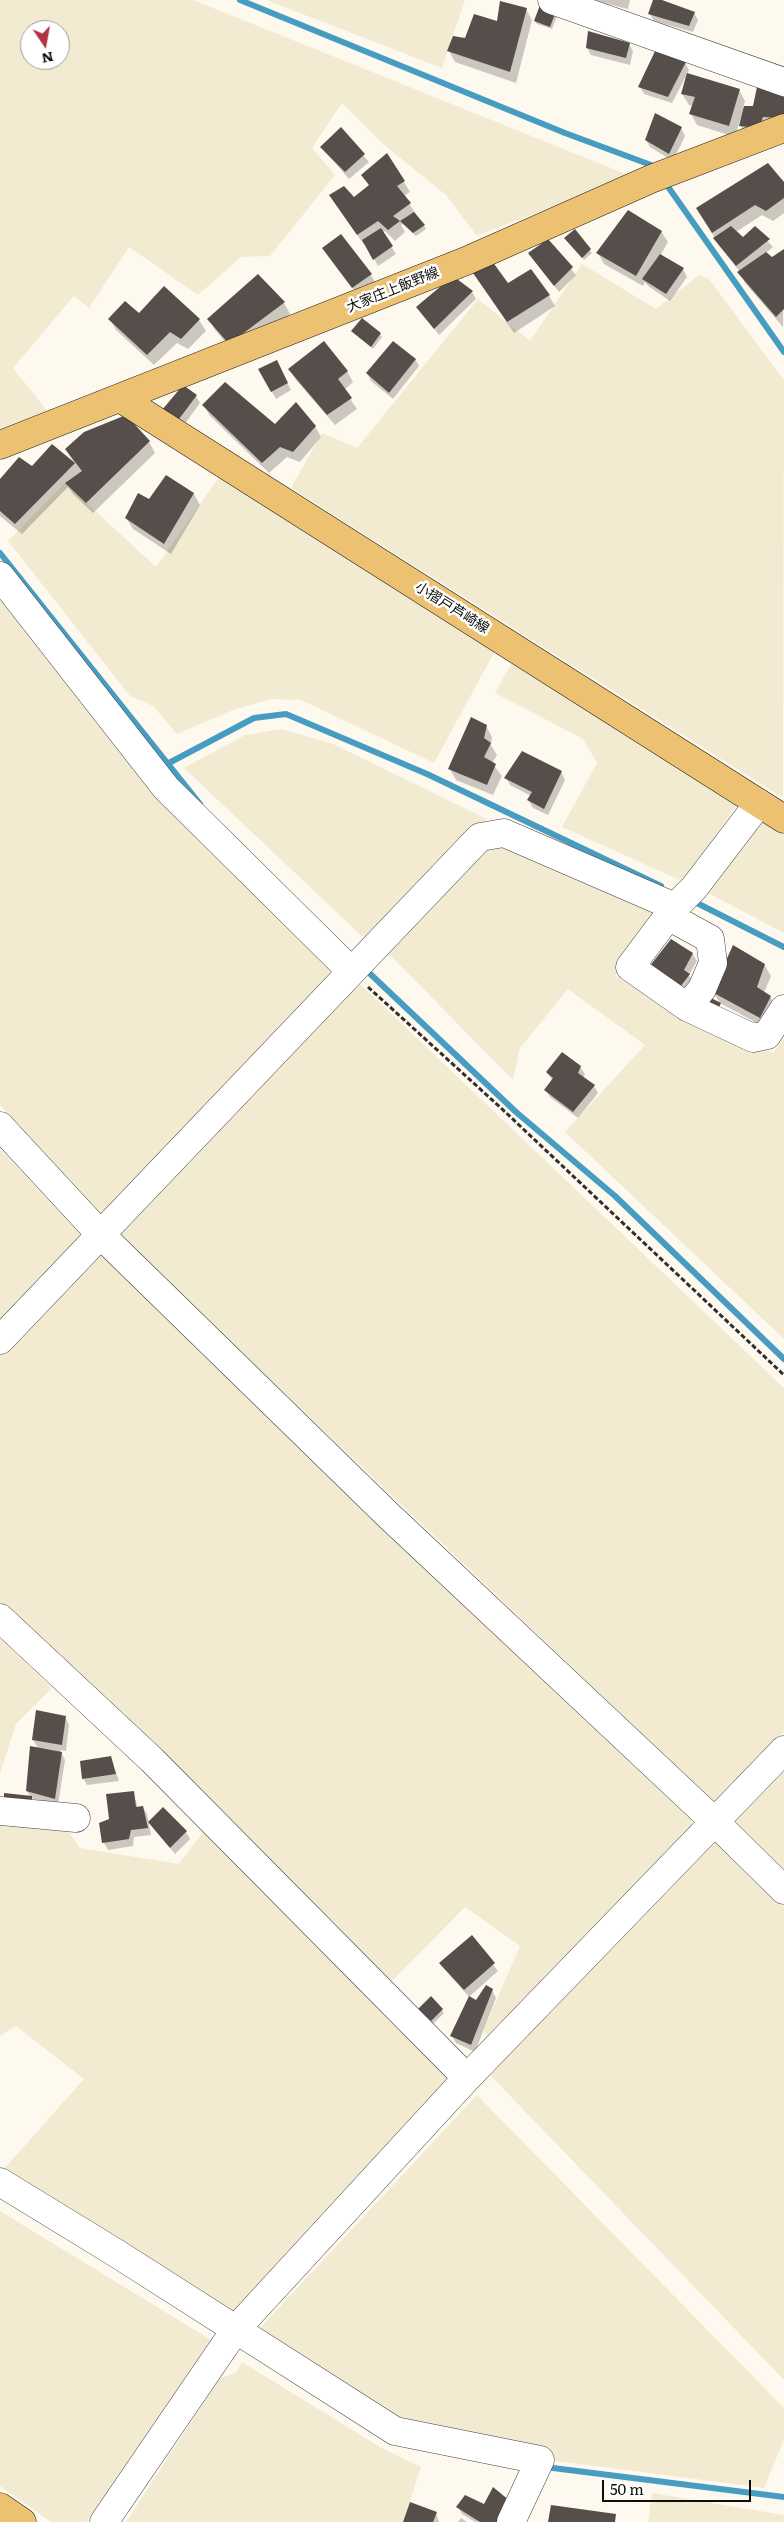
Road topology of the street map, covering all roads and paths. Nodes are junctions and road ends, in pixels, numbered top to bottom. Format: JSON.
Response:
{"nodes":[{"id":1,"x":552,"y":0,"type":"edge"},
{"id":2,"x":784,"y":82,"type":"edge"},
{"id":3,"x":784,"y":128,"type":"edge"},
{"id":4,"x":120,"y":398,"type":"junction"},
{"id":5,"x":0,"y":445,"type":"edge"},
{"id":6,"x":0,"y":576,"type":"edge"},
{"id":7,"x":759,"y":803,"type":"junction"},
{"id":8,"x":784,"y":819,"type":"edge"},
{"id":9,"x":671,"y":912,"type":"junction"},
{"id":10,"x":351,"y":971,"type":"junction"},
{"id":11,"x":687,"y":1008,"type":"junction"},
{"id":12,"x":784,"y":1009,"type":"edge"},
{"id":13,"x":0,"y":1126,"type":"edge"},
{"id":14,"x":101,"y":1236,"type":"junction"},
{"id":15,"x":0,"y":1340,"type":"edge"},
{"id":16,"x":784,"y":1375,"type":"edge"},
{"id":17,"x":0,"y":1618,"type":"edge"},
{"id":18,"x":784,"y":1750,"type":"edge"},
{"id":19,"x":0,"y":1811,"type":"edge"},
{"id":20,"x":76,"y":1818,"type":"dead end"},
{"id":21,"x":716,"y":1823,"type":"junction"},
{"id":22,"x":784,"y":1890,"type":"edge"},
{"id":23,"x":467,"y":2078,"type":"junction"},
{"id":24,"x":0,"y":2182,"type":"edge"},
{"id":25,"x":236,"y":2329,"type":"junction"},
{"id":26,"x":0,"y":2507,"type":"edge"},
{"id":27,"x":22,"y":2522,"type":"edge"},
{"id":28,"x":104,"y":2522,"type":"edge"},
{"id":29,"x":511,"y":2522,"type":"edge"}],
"edges":[{"from":1,"to":2,"type":"street"},
{"from":3,"to":4,"type":"main road","name":"大家庄上飯野線"},
{"from":4,"to":5,"type":"main road","name":"大家庄上飯野線"},
{"from":4,"to":7,"type":"main road","name":"小摺戸芦崎線"},
{"from":6,"to":10,"type":"street"},
{"from":7,"to":8,"type":"main road","name":"小摺戸芦崎線"},
{"from":7,"to":9,"type":"street"},
{"from":9,"to":10,"type":"street"},
{"from":9,"to":11,"type":"street"},
{"from":9,"to":11,"type":"street"},
{"from":10,"to":14,"type":"street"},
{"from":10,"to":16,"type":"path"},
{"from":11,"to":12,"type":"street"},
{"from":13,"to":14,"type":"street"},
{"from":14,"to":15,"type":"street"},
{"from":14,"to":21,"type":"street"},
{"from":17,"to":23,"type":"street"},
{"from":18,"to":21,"type":"street"},
{"from":19,"to":20,"type":"street"},
{"from":21,"to":22,"type":"street"},
{"from":21,"to":23,"type":"street"},
{"from":23,"to":25,"type":"street"},
{"from":24,"to":25,"type":"street"},
{"from":25,"to":28,"type":"street"},
{"from":25,"to":29,"type":"street"},
{"from":26,"to":27,"type":"main road"}]}
